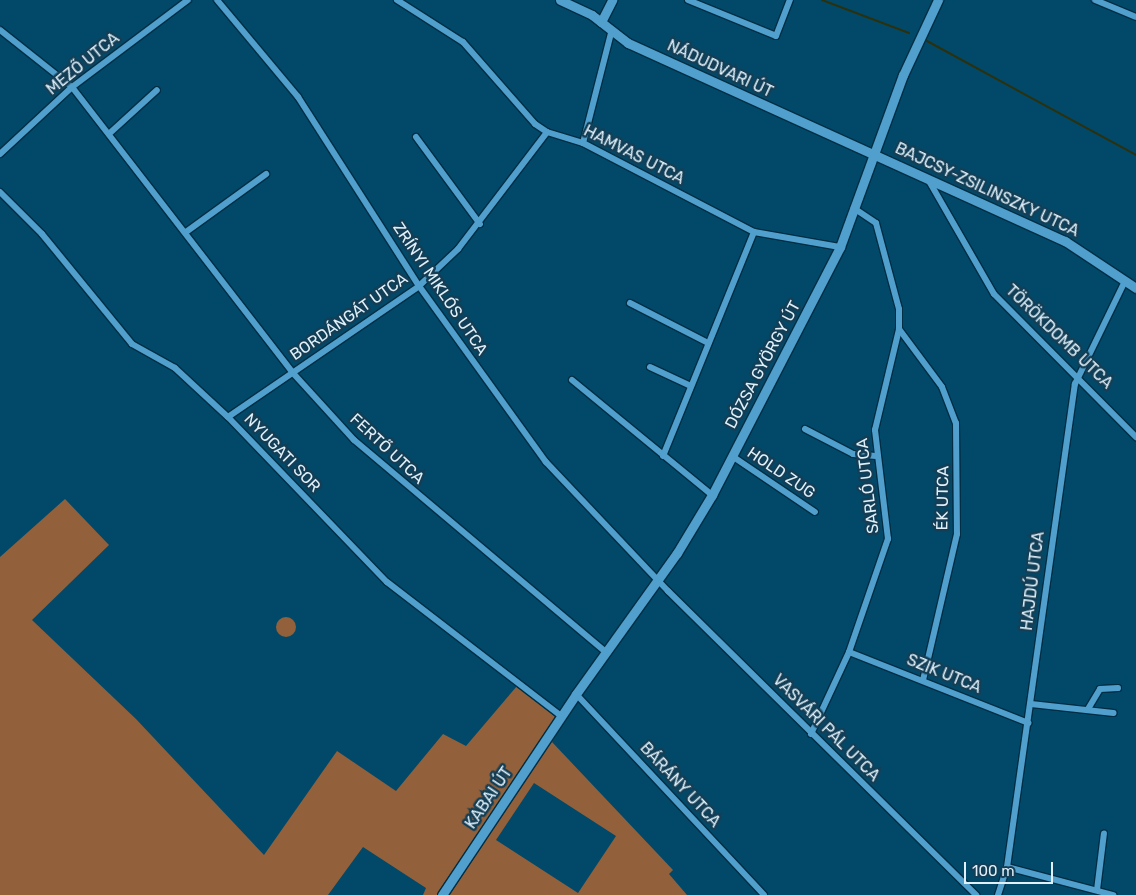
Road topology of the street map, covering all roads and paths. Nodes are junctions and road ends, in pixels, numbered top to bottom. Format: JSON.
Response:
{"nodes":[{"id":1,"x":188,"y":0,"type":"edge"},
{"id":2,"x":217,"y":0,"type":"edge"},
{"id":3,"x":397,"y":0,"type":"edge"},
{"id":4,"x":560,"y":0,"type":"edge"},
{"id":5,"x":612,"y":0,"type":"edge"},
{"id":6,"x":688,"y":0,"type":"edge"},
{"id":7,"x":790,"y":0,"type":"edge"},
{"id":8,"x":938,"y":0,"type":"edge"},
{"id":9,"x":1096,"y":0,"type":"edge"},
{"id":10,"x":1136,"y":17,"type":"edge"},
{"id":11,"x":601,"y":22,"type":"junction"},
{"id":12,"x":0,"y":30,"type":"edge"},
{"id":13,"x":612,"y":33,"type":"junction"},
{"id":14,"x":72,"y":87,"type":"junction"},
{"id":15,"x":157,"y":90,"type":"dead end"},
{"id":16,"x":111,"y":132,"type":"junction"},
{"id":17,"x":547,"y":132,"type":"junction"},
{"id":18,"x":416,"y":137,"type":"dead end"},
{"id":19,"x":583,"y":143,"type":"junction"},
{"id":20,"x":0,"y":154,"type":"edge"},
{"id":21,"x":874,"y":154,"type":"junction"},
{"id":22,"x":266,"y":174,"type":"dead end"},
{"id":23,"x":929,"y":181,"type":"junction"},
{"id":24,"x":0,"y":192,"type":"edge"},
{"id":25,"x":854,"y":208,"type":"junction"},
{"id":26,"x":480,"y":224,"type":"junction"},
{"id":27,"x":186,"y":232,"type":"junction"},
{"id":28,"x":754,"y":232,"type":"junction"},
{"id":29,"x":840,"y":247,"type":"junction"},
{"id":30,"x":1125,"y":281,"type":"junction"},
{"id":31,"x":419,"y":286,"type":"junction"},
{"id":32,"x":1136,"y":288,"type":"edge"},
{"id":33,"x":630,"y":303,"type":"dead end"},
{"id":34,"x":899,"y":329,"type":"junction"},
{"id":35,"x":708,"y":342,"type":"junction"},
{"id":36,"x":650,"y":367,"type":"dead end"},
{"id":37,"x":292,"y":372,"type":"junction"},
{"id":38,"x":1077,"y":374,"type":"junction"},
{"id":39,"x":572,"y":380,"type":"dead end"},
{"id":40,"x":691,"y":386,"type":"junction"},
{"id":41,"x":228,"y":418,"type":"junction"},
{"id":42,"x":1134,"y":428,"type":"edge"},
{"id":43,"x":806,"y":429,"type":"dead end"},
{"id":44,"x":1136,"y":437,"type":"edge"},
{"id":45,"x":663,"y":456,"type":"junction"},
{"id":46,"x":732,"y":456,"type":"junction"},
{"id":47,"x":876,"y":456,"type":"junction"},
{"id":48,"x":712,"y":495,"type":"junction"},
{"id":49,"x":814,"y":512,"type":"dead end"},
{"id":50,"x":659,"y":579,"type":"junction"},
{"id":51,"x":606,"y":652,"type":"junction"},
{"id":52,"x":849,"y":652,"type":"junction"},
{"id":53,"x":923,"y":680,"type":"junction"},
{"id":54,"x":1118,"y":688,"type":"dead end"},
{"id":55,"x":576,"y":694,"type":"junction"},
{"id":56,"x":1031,"y":704,"type":"junction"},
{"id":57,"x":1088,"y":709,"type":"junction"},
{"id":58,"x":1114,"y":713,"type":"dead end"},
{"id":59,"x":561,"y":716,"type":"junction"},
{"id":60,"x":1028,"y":723,"type":"junction"},
{"id":61,"x":811,"y":734,"type":"junction"},
{"id":62,"x":1104,"y":833,"type":"dead end"},
{"id":63,"x":1007,"y":867,"type":"junction"},
{"id":64,"x":1096,"y":890,"type":"junction"},
{"id":65,"x":442,"y":895,"type":"edge"},
{"id":66,"x":764,"y":895,"type":"edge"},
{"id":67,"x":976,"y":895,"type":"edge"},
{"id":68,"x":998,"y":895,"type":"edge"},
{"id":69,"x":1113,"y":895,"type":"edge"}],
"edges":[{"from":1,"to":14,"type":"street","name":"MEZŐ UTCA"},
{"from":2,"to":31,"type":"street","name":"ZRÍNYI MIKLÓS UTCA"},
{"from":3,"to":17,"type":"street","name":"HAMVAS UTCA"},
{"from":4,"to":11,"type":"main road","name":"NÁDUDVARI ÚT"},
{"from":5,"to":11,"type":"main road"},
{"from":6,"to":7,"type":"street"},
{"from":8,"to":21,"type":"main road","name":"DÓZSA GYÖRGY ÚT"},
{"from":9,"to":10,"type":"street"},
{"from":11,"to":13,"type":"main road","name":"NÁDUDVARI ÚT"},
{"from":12,"to":14,"type":"street","name":"FERTŐ UTCA"},
{"from":13,"to":19,"type":"street"},
{"from":13,"to":21,"type":"main road","name":"NÁDUDVARI ÚT"},
{"from":14,"to":16,"type":"street","name":"FERTŐ UTCA"},
{"from":14,"to":20,"type":"street","name":"MEZŐ UTCA"},
{"from":15,"to":16,"type":"street"},
{"from":16,"to":27,"type":"street","name":"FERTŐ UTCA"},
{"from":17,"to":19,"type":"street","name":"HAMVAS UTCA"},
{"from":17,"to":26,"type":"street","name":"BORDÁNGÁT UTCA"},
{"from":18,"to":26,"type":"street"},
{"from":19,"to":28,"type":"street","name":"HAMVAS UTCA"},
{"from":21,"to":23,"type":"main road","name":"BAJCSY-ZSILINSZKY UTCA"},
{"from":21,"to":25,"type":"main road","name":"DÓZSA GYÖRGY ÚT"},
{"from":22,"to":27,"type":"street"},
{"from":23,"to":30,"type":"main road","name":"BAJCSY-ZSILINSZKY UTCA"},
{"from":23,"to":38,"type":"street","name":"TÖRÖKDOMB UTCA"},
{"from":24,"to":41,"type":"street","name":"NYUGATI SOR"},
{"from":25,"to":29,"type":"main road","name":"DÓZSA GYÖRGY ÚT"},
{"from":25,"to":34,"type":"street","name":"SARLÓ UTCA"},
{"from":26,"to":31,"type":"street","name":"BORDÁNGÁT UTCA"},
{"from":27,"to":37,"type":"street","name":"FERTŐ UTCA"},
{"from":28,"to":29,"type":"street","name":"HAMVAS UTCA"},
{"from":28,"to":35,"type":"street"},
{"from":29,"to":46,"type":"main road","name":"DÓZSA GYÖRGY ÚT"},
{"from":30,"to":32,"type":"main road","name":"BAJCSY-ZSILINSZKY UTCA"},
{"from":30,"to":38,"type":"street","name":"HAJDÚ UTCA"},
{"from":31,"to":37,"type":"street","name":"BORDÁNGÁT UTCA"},
{"from":31,"to":50,"type":"street","name":"ZRÍNYI MIKLÓS UTCA"},
{"from":33,"to":35,"type":"street"},
{"from":34,"to":47,"type":"street","name":"SARLÓ UTCA"},
{"from":34,"to":53,"type":"street","name":"ÉK UTCA"},
{"from":35,"to":40,"type":"street"},
{"from":36,"to":40,"type":"street"},
{"from":37,"to":41,"type":"street","name":"BORDÁNGÁT UTCA"},
{"from":37,"to":51,"type":"street","name":"FERTŐ UTCA"},
{"from":38,"to":42,"type":"street","name":"TÖRÖKDOMB UTCA"},
{"from":38,"to":56,"type":"street","name":"HAJDÚ UTCA"},
{"from":39,"to":45,"type":"street"},
{"from":40,"to":45,"type":"street"},
{"from":41,"to":59,"type":"street","name":"NYUGATI SOR"},
{"from":42,"to":44,"type":"street","name":"TÖRÖKDOMB UTCA"},
{"from":43,"to":47,"type":"street"},
{"from":45,"to":48,"type":"street"},
{"from":46,"to":48,"type":"main road","name":"DÓZSA GYÖRGY ÚT"},
{"from":46,"to":49,"type":"street","name":"HOLD ZUG"},
{"from":47,"to":52,"type":"street","name":"SARLÓ UTCA"},
{"from":48,"to":50,"type":"main road","name":"DÓZSA GYÖRGY ÚT"},
{"from":50,"to":51,"type":"main road","name":"DÓZSA GYÖRGY ÚT"},
{"from":50,"to":61,"type":"street","name":"VASVÁRI PÁL UTCA"},
{"from":51,"to":55,"type":"main road","name":"DÓZSA GYÖRGY ÚT"},
{"from":52,"to":53,"type":"street","name":"SZIK UTCA"},
{"from":52,"to":61,"type":"street","name":"SARLÓ UTCA"},
{"from":53,"to":60,"type":"street","name":"SZIK UTCA"},
{"from":54,"to":57,"type":"street"},
{"from":55,"to":59,"type":"main road","name":"DÓZSA GYÖRGY ÚT"},
{"from":55,"to":66,"type":"street","name":"BÁRÁNY UTCA"},
{"from":56,"to":57,"type":"street"},
{"from":56,"to":60,"type":"street","name":"HAJDÚ UTCA"},
{"from":57,"to":58,"type":"street"},
{"from":59,"to":65,"type":"main road","name":"KABAI ÚT"},
{"from":60,"to":63,"type":"street","name":"HAJDÚ UTCA"},
{"from":61,"to":67,"type":"street","name":"VASVÁRI PÁL UTCA"},
{"from":62,"to":64,"type":"street"},
{"from":63,"to":64,"type":"street"},
{"from":63,"to":68,"type":"street","name":"HAJDÚ UTCA"},
{"from":64,"to":69,"type":"street"}]}
